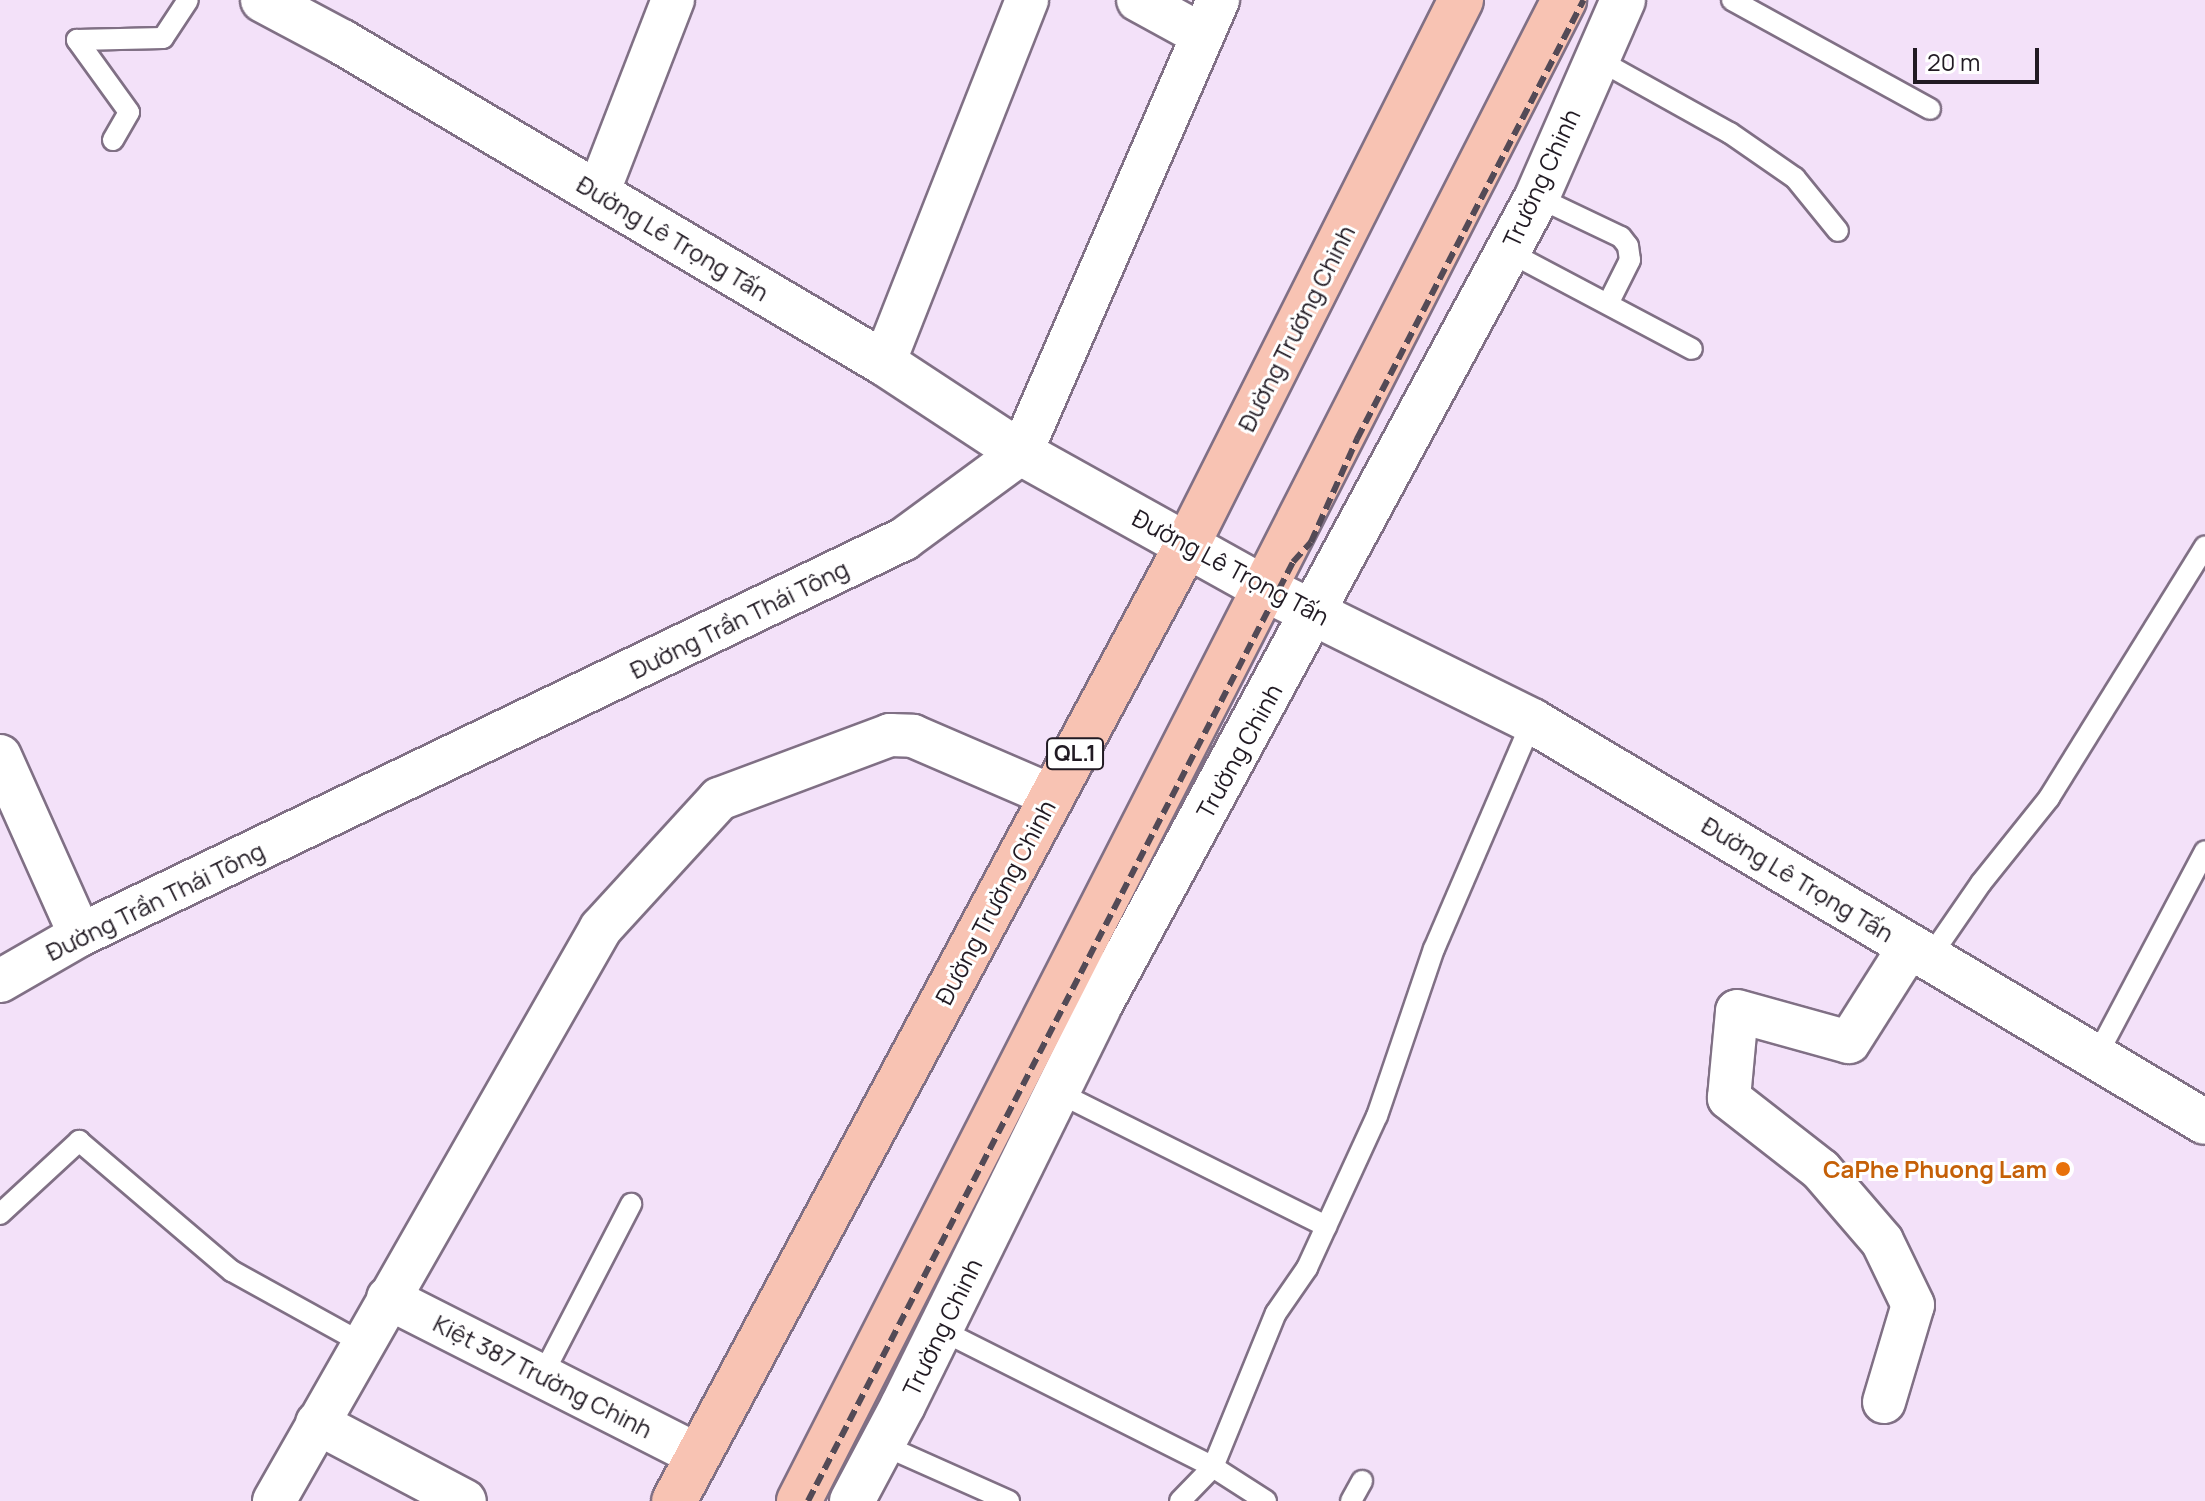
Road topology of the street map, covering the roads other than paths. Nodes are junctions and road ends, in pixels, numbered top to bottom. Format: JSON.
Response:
{"nodes":[{"id":1,"x":188,"y":0,"type":"edge"},
{"id":2,"x":673,"y":0,"type":"edge"},
{"id":3,"x":1027,"y":0,"type":"edge"},
{"id":4,"x":1138,"y":0,"type":"edge"},
{"id":5,"x":1461,"y":0,"type":"edge"},
{"id":6,"x":1564,"y":0,"type":"edge"},
{"id":7,"x":1623,"y":0,"type":"edge"},
{"id":8,"x":1732,"y":0,"type":"edge"},
{"id":9,"x":273,"y":2,"type":"edge"},
{"id":10,"x":1210,"y":18,"type":"edge"},
{"id":11,"x":1595,"y":58,"type":"junction"},
{"id":12,"x":1930,"y":109,"type":"dead end"},
{"id":13,"x":113,"y":140,"type":"dead end"},
{"id":14,"x":598,"y":193,"type":"junction"},
{"id":15,"x":1537,"y":197,"type":"junction"},
{"id":16,"x":1838,"y":231,"type":"dead end"},
{"id":17,"x":1507,"y":251,"type":"junction"},
{"id":18,"x":1608,"y":304,"type":"junction"},
{"id":19,"x":1692,"y":349,"type":"dead end"},
{"id":20,"x":884,"y":363,"type":"junction"},
{"id":21,"x":1021,"y":453,"type":"junction"},
{"id":22,"x":1187,"y":545,"type":"junction"},
{"id":23,"x":2205,"y":546,"type":"edge"},
{"id":24,"x":1265,"y":589,"type":"junction"},
{"id":25,"x":1315,"y":612,"type":"junction"},
{"id":26,"x":1532,"y":721,"type":"junction"},
{"id":27,"x":0,"y":756,"type":"edge"},
{"id":28,"x":1052,"y":796,"type":"junction"},
{"id":29,"x":2205,"y":851,"type":"edge"},
{"id":30,"x":80,"y":935,"type":"junction"},
{"id":31,"x":1920,"y":952,"type":"junction"},
{"id":32,"x":0,"y":981,"type":"edge"},
{"id":33,"x":2095,"y":1059,"type":"junction"},
{"id":34,"x":1057,"y":1092,"type":"junction"},
{"id":35,"x":2205,"y":1122,"type":"edge"},
{"id":36,"x":631,"y":1204,"type":"dead end"},
{"id":37,"x":0,"y":1214,"type":"edge"},
{"id":38,"x":1326,"y":1226,"type":"junction"},
{"id":39,"x":388,"y":1298,"type":"junction"},
{"id":40,"x":941,"y":1330,"type":"junction"},
{"id":41,"x":362,"y":1343,"type":"junction"},
{"id":42,"x":542,"y":1376,"type":"junction"},
{"id":43,"x":1884,"y":1402,"type":"dead end"},
{"id":44,"x":317,"y":1423,"type":"junction"},
{"id":45,"x":883,"y":1445,"type":"junction"},
{"id":46,"x":698,"y":1455,"type":"junction"},
{"id":47,"x":1213,"y":1467,"type":"junction"},
{"id":48,"x":1362,"y":1481,"type":"dead end"},
{"id":49,"x":274,"y":1501,"type":"edge"},
{"id":50,"x":465,"y":1501,"type":"edge"},
{"id":51,"x":674,"y":1501,"type":"edge"},
{"id":52,"x":799,"y":1501,"type":"edge"},
{"id":53,"x":852,"y":1501,"type":"edge"},
{"id":54,"x":1009,"y":1501,"type":"edge"},
{"id":55,"x":1180,"y":1501,"type":"edge"},
{"id":56,"x":1266,"y":1501,"type":"edge"},
{"id":57,"x":1351,"y":1501,"type":"edge"}],
"edges":[{"from":1,"to":13,"type":"lane"},
{"from":2,"to":14,"type":"street"},
{"from":3,"to":20,"type":"street"},
{"from":4,"to":10,"type":"street"},
{"from":5,"to":22,"type":"highway","name":"Đường Trường Chinh","number":"QL.1"},
{"from":6,"to":24,"type":"highway"},
{"from":7,"to":11,"type":"street","name":"Trường Chinh"},
{"from":8,"to":12,"type":"lane"},
{"from":9,"to":14,"type":"street","name":"Đường Lê Trọng Tấn"},
{"from":10,"to":21,"type":"street"},
{"from":11,"to":15,"type":"street","name":"Trường Chinh"},
{"from":11,"to":16,"type":"lane"},
{"from":14,"to":20,"type":"street","name":"Đường Lê Trọng Tấn"},
{"from":15,"to":17,"type":"street","name":"Trường Chinh"},
{"from":15,"to":18,"type":"lane"},
{"from":17,"to":18,"type":"lane"},
{"from":17,"to":25,"type":"street","name":"Trường Chinh"},
{"from":18,"to":19,"type":"lane"},
{"from":20,"to":21,"type":"street","name":"Đường Lê Trọng Tấn"},
{"from":21,"to":22,"type":"street","name":"Đường Lê Trọng Tấn"},
{"from":21,"to":30,"type":"street","name":"Đường Trần Thái Tông"},
{"from":22,"to":24,"type":"street","name":"Đường Lê Trọng Tấn"},
{"from":22,"to":28,"type":"highway","name":"Đường Trường Chinh","number":"QL.1"},
{"from":23,"to":31,"type":"lane"},
{"from":24,"to":25,"type":"street","name":"Đường Lê Trọng Tấn"},
{"from":24,"to":52,"type":"highway"},
{"from":25,"to":26,"type":"street","name":"Đường Lê Trọng Tấn"},
{"from":25,"to":34,"type":"street","name":"Trường Chinh"},
{"from":26,"to":31,"type":"street","name":"Đường Lê Trọng Tấn"},
{"from":26,"to":38,"type":"lane"},
{"from":27,"to":30,"type":"street"},
{"from":28,"to":39,"type":"street"},
{"from":28,"to":46,"type":"highway","name":"Đường Trường Chinh","number":"QL.1"},
{"from":29,"to":33,"type":"lane"},
{"from":30,"to":32,"type":"street","name":"Đường Trần Thái Tông"},
{"from":31,"to":33,"type":"street","name":"Đường Lê Trọng Tấn"},
{"from":31,"to":43,"type":"street"},
{"from":33,"to":35,"type":"street","name":"Đường Lê Trọng Tấn"},
{"from":34,"to":38,"type":"lane"},
{"from":34,"to":40,"type":"street","name":"Trường Chinh"},
{"from":36,"to":42,"type":"lane"},
{"from":37,"to":41,"type":"lane"},
{"from":38,"to":47,"type":"lane"},
{"from":39,"to":41,"type":"street"},
{"from":39,"to":42,"type":"street","name":"Kiệt 387 Trường Chinh"},
{"from":40,"to":45,"type":"street","name":"Trường Chinh"},
{"from":40,"to":47,"type":"lane"},
{"from":41,"to":44,"type":"street"},
{"from":42,"to":46,"type":"street","name":"Kiệt 387 Trường Chinh"},
{"from":44,"to":49,"type":"street"},
{"from":44,"to":50,"type":"street"},
{"from":45,"to":53,"type":"street","name":"Trường Chinh"},
{"from":45,"to":54,"type":"lane"},
{"from":46,"to":51,"type":"highway","name":"Đường Trường Chinh","number":"QL.1"},
{"from":47,"to":55,"type":"lane"},
{"from":47,"to":56,"type":"lane"},
{"from":48,"to":57,"type":"lane"}]}
